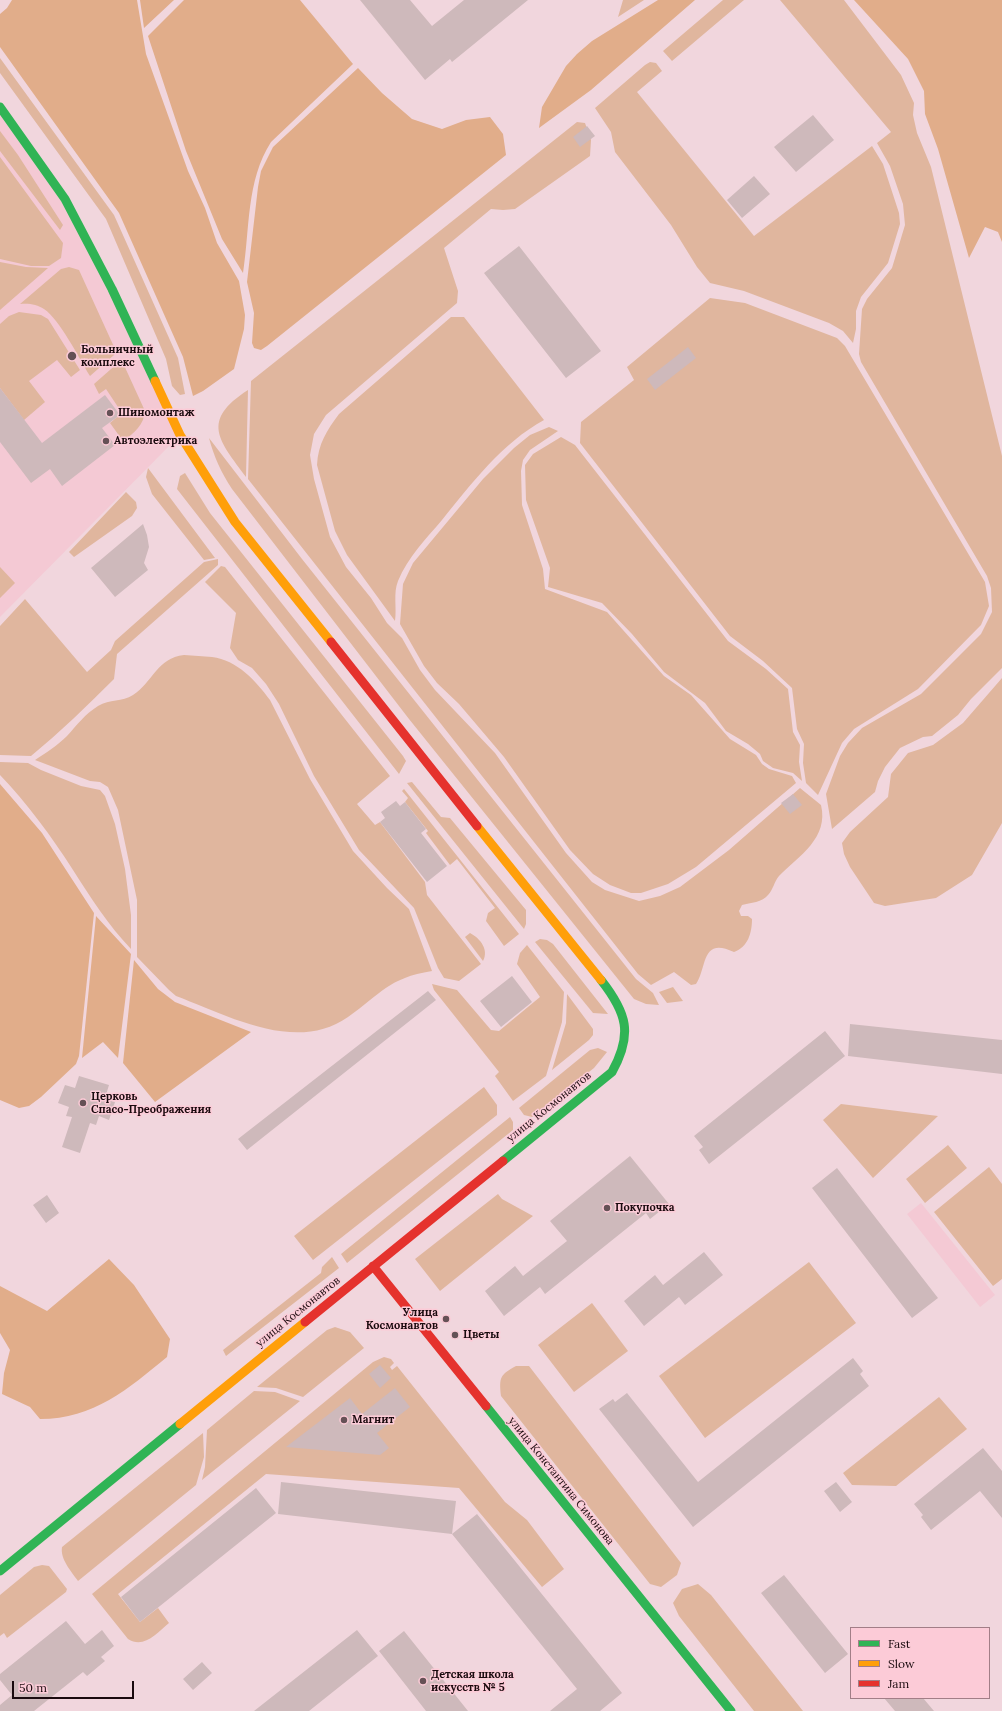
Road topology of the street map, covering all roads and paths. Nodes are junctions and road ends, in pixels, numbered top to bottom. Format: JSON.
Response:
{"nodes":[{"id":1,"x":0,"y":107,"type":"edge"},
{"id":2,"x":373,"y":1266,"type":"junction"},
{"id":3,"x":0,"y":1571,"type":"edge"},
{"id":4,"x":731,"y":1711,"type":"edge"}],
"edges":[{"from":1,"to":2,"type":"main road","name":"улица Космонавтов"},
{"from":2,"to":3,"type":"main road","name":"улица Космонавтов"},
{"from":2,"to":4,"type":"main road","name":"улица Константина Симонова"}]}
